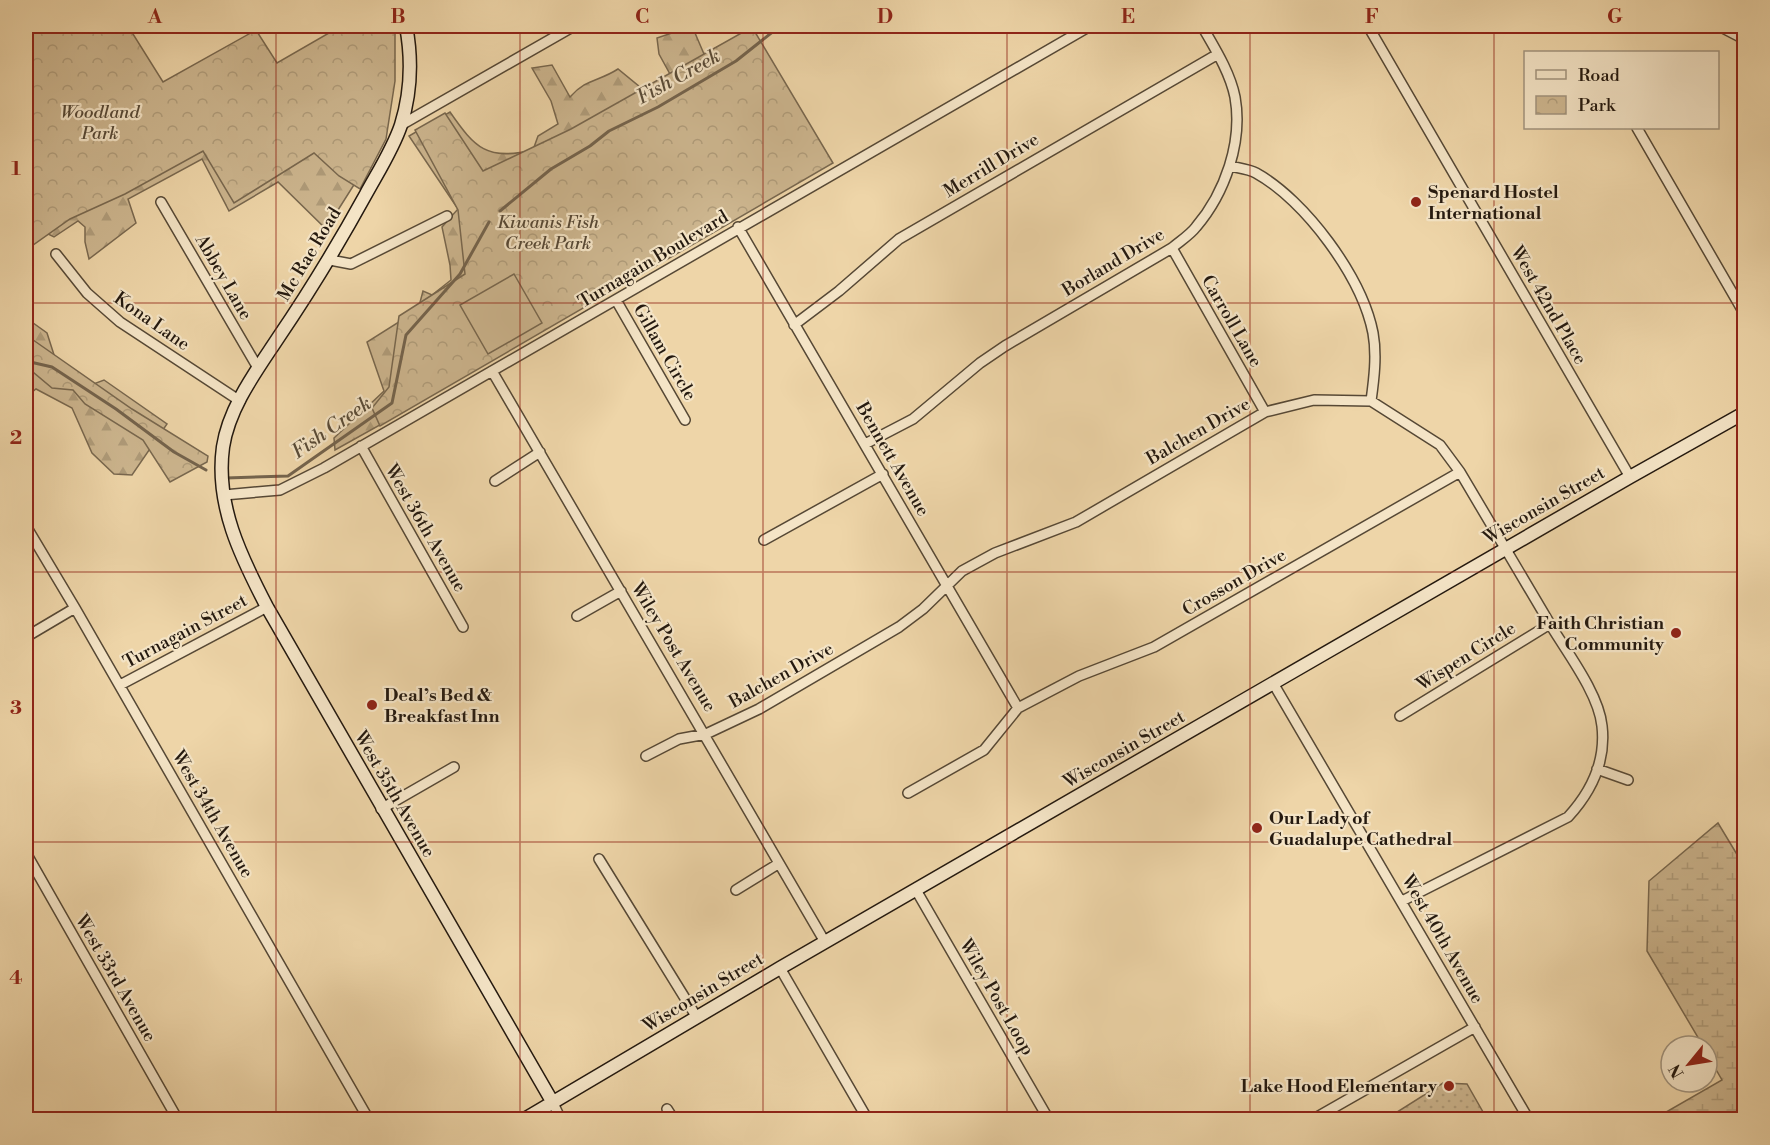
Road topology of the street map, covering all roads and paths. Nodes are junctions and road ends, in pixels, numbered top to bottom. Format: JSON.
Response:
{"nodes":[{"id":1,"x":406,"y":26,"type":"edge"},
{"id":2,"x":574,"y":26,"type":"edge"},
{"id":3,"x":1090,"y":26,"type":"edge"},
{"id":4,"x":1202,"y":26,"type":"edge"},
{"id":5,"x":1368,"y":26,"type":"edge"},
{"id":6,"x":1719,"y":26,"type":"edge"},
{"id":7,"x":1744,"y":39,"type":"edge"},
{"id":8,"x":1218,"y":54,"type":"junction"},
{"id":9,"x":401,"y":125,"type":"junction"},
{"id":10,"x":1637,"y":129,"type":"edge"},
{"id":11,"x":1230,"y":166,"type":"junction"},
{"id":12,"x":161,"y":202,"type":"dead end"},
{"id":13,"x":447,"y":216,"type":"dead end"},
{"id":14,"x":738,"y":227,"type":"junction"},
{"id":15,"x":1172,"y":248,"type":"junction"},
{"id":16,"x":56,"y":254,"type":"dead end"},
{"id":17,"x":330,"y":260,"type":"junction"},
{"id":18,"x":616,"y":300,"type":"junction"},
{"id":19,"x":1744,"y":313,"type":"edge"},
{"id":20,"x":794,"y":325,"type":"junction"},
{"id":21,"x":258,"y":368,"type":"junction"},
{"id":22,"x":492,"y":371,"type":"junction"},
{"id":23,"x":240,"y":401,"type":"junction"},
{"id":24,"x":1371,"y":401,"type":"junction"},
{"id":25,"x":1264,"y":412,"type":"junction"},
{"id":26,"x":1744,"y":413,"type":"edge"},
{"id":27,"x":685,"y":420,"type":"dead end"},
{"id":28,"x":865,"y":444,"type":"junction"},
{"id":29,"x":361,"y":446,"type":"junction"},
{"id":30,"x":540,"y":452,"type":"junction"},
{"id":31,"x":1460,"y":472,"type":"junction"},
{"id":32,"x":883,"y":474,"type":"junction"},
{"id":33,"x":1630,"y":477,"type":"junction"},
{"id":34,"x":495,"y":481,"type":"dead end"},
{"id":35,"x":224,"y":495,"type":"junction"},
{"id":36,"x":26,"y":526,"type":"edge"},
{"id":37,"x":764,"y":540,"type":"dead end"},
{"id":38,"x":1505,"y":549,"type":"junction"},
{"id":39,"x":946,"y":585,"type":"junction"},
{"id":40,"x":621,"y":591,"type":"junction"},
{"id":41,"x":267,"y":607,"type":"junction"},
{"id":42,"x":75,"y":608,"type":"junction"},
{"id":43,"x":577,"y":616,"type":"dead end"},
{"id":44,"x":1550,"y":624,"type":"junction"},
{"id":45,"x":463,"y":627,"type":"dead end"},
{"id":46,"x":26,"y":637,"type":"edge"},
{"id":47,"x":1273,"y":683,"type":"junction"},
{"id":48,"x":120,"y":685,"type":"junction"},
{"id":49,"x":1018,"y":708,"type":"junction"},
{"id":50,"x":1400,"y":716,"type":"dead end"},
{"id":51,"x":706,"y":734,"type":"junction"},
{"id":52,"x":646,"y":756,"type":"dead end"},
{"id":53,"x":454,"y":767,"type":"dead end"},
{"id":54,"x":1597,"y":770,"type":"junction"},
{"id":55,"x":1628,"y":780,"type":"dead end"},
{"id":56,"x":908,"y":793,"type":"dead end"},
{"id":57,"x":381,"y":809,"type":"junction"},
{"id":58,"x":26,"y":854,"type":"edge"},
{"id":59,"x":599,"y":859,"type":"dead end"},
{"id":60,"x":778,"y":864,"type":"junction"},
{"id":61,"x":736,"y":890,"type":"dead end"},
{"id":62,"x":916,"y":890,"type":"junction"},
{"id":63,"x":1402,"y":901,"type":"junction"},
{"id":64,"x":825,"y":942,"type":"junction"},
{"id":65,"x":780,"y":968,"type":"junction"},
{"id":66,"x":696,"y":1016,"type":"junction"},
{"id":67,"x":1475,"y":1026,"type":"junction"},
{"id":68,"x":553,"y":1103,"type":"junction"},
{"id":69,"x":667,"y":1109,"type":"dead end"},
{"id":70,"x":178,"y":1119,"type":"edge"},
{"id":71,"x":369,"y":1119,"type":"edge"},
{"id":72,"x":523,"y":1119,"type":"edge"},
{"id":73,"x":561,"y":1119,"type":"edge"},
{"id":74,"x":674,"y":1119,"type":"edge"},
{"id":75,"x":868,"y":1119,"type":"edge"},
{"id":76,"x":1049,"y":1119,"type":"edge"},
{"id":77,"x":1312,"y":1119,"type":"edge"},
{"id":78,"x":1529,"y":1119,"type":"edge"}],
"edges":[{"from":1,"to":9,"type":"street","name":"Mc Rae Road"},
{"from":2,"to":9,"type":"street"},
{"from":3,"to":14,"type":"street","name":"Turnagain Boulevard"},
{"from":4,"to":8,"type":"street","name":"Borland Drive"},
{"from":5,"to":33,"type":"street","name":"West 42nd Place"},
{"from":6,"to":7,"type":"street"},
{"from":8,"to":11,"type":"street","name":"Borland Drive"},
{"from":8,"to":20,"type":"street","name":"Merrill Drive"},
{"from":9,"to":17,"type":"street","name":"Mc Rae Road"},
{"from":10,"to":19,"type":"street"},
{"from":11,"to":15,"type":"street","name":"Borland Drive"},
{"from":11,"to":24,"type":"street"},
{"from":12,"to":21,"type":"street","name":"Abbey Lane"},
{"from":13,"to":17,"type":"street"},
{"from":14,"to":18,"type":"street","name":"Turnagain Boulevard"},
{"from":14,"to":20,"type":"street","name":"Bennett Avenue"},
{"from":15,"to":25,"type":"street","name":"Carroll Lane"},
{"from":15,"to":28,"type":"street","name":"Borland Drive"},
{"from":16,"to":23,"type":"street","name":"Kona Lane"},
{"from":17,"to":21,"type":"street","name":"Mc Rae Road"},
{"from":18,"to":22,"type":"street","name":"Turnagain Boulevard"},
{"from":18,"to":27,"type":"street","name":"Gillam Circle"},
{"from":20,"to":28,"type":"street","name":"Bennett Avenue"},
{"from":21,"to":23,"type":"street","name":"Mc Rae Road"},
{"from":22,"to":29,"type":"street","name":"Turnagain Boulevard"},
{"from":22,"to":30,"type":"street","name":"Wiley Post Avenue"},
{"from":23,"to":35,"type":"street","name":"Mc Rae Road"},
{"from":24,"to":25,"type":"street","name":"Balchen Drive"},
{"from":24,"to":31,"type":"street"},
{"from":25,"to":39,"type":"street","name":"Balchen Drive"},
{"from":26,"to":33,"type":"street","name":"Wisconsin Street"},
{"from":28,"to":32,"type":"street","name":"Bennett Avenue"},
{"from":29,"to":35,"type":"street","name":"Turnagain Boulevard"},
{"from":29,"to":45,"type":"street","name":"West 36th Avenue"},
{"from":30,"to":34,"type":"street"},
{"from":30,"to":40,"type":"street","name":"Wiley Post Avenue"},
{"from":31,"to":38,"type":"street"},
{"from":31,"to":49,"type":"street","name":"Crosson Drive"},
{"from":32,"to":37,"type":"street"},
{"from":32,"to":39,"type":"street","name":"Bennett Avenue"},
{"from":33,"to":38,"type":"street","name":"Wisconsin Street"},
{"from":35,"to":41,"type":"street","name":"West 35th Avenue"},
{"from":36,"to":42,"type":"street","name":"West 34th Avenue"},
{"from":38,"to":44,"type":"street"},
{"from":38,"to":47,"type":"street","name":"Wisconsin Street"},
{"from":39,"to":49,"type":"street","name":"Bennett Avenue"},
{"from":39,"to":51,"type":"street","name":"Balchen Drive"},
{"from":40,"to":43,"type":"street"},
{"from":40,"to":51,"type":"street","name":"Wiley Post Avenue"},
{"from":41,"to":48,"type":"street","name":"Turnagain Street"},
{"from":41,"to":57,"type":"street","name":"West 35th Avenue"},
{"from":42,"to":46,"type":"street"},
{"from":42,"to":48,"type":"street","name":"West 34th Avenue"},
{"from":44,"to":50,"type":"street","name":"Wispen Circle"},
{"from":44,"to":54,"type":"street"},
{"from":47,"to":62,"type":"street","name":"Wisconsin Street"},
{"from":47,"to":63,"type":"street","name":"West 40th Avenue"},
{"from":48,"to":71,"type":"street","name":"West 34th Avenue"},
{"from":49,"to":56,"type":"street"},
{"from":51,"to":52,"type":"street","name":"Balchen Drive"},
{"from":51,"to":60,"type":"street","name":"Wiley Post Avenue"},
{"from":53,"to":57,"type":"street"},
{"from":54,"to":55,"type":"street"},
{"from":54,"to":63,"type":"street"},
{"from":57,"to":68,"type":"street","name":"West 35th Avenue"},
{"from":58,"to":70,"type":"street","name":"West 33rd Avenue"},
{"from":59,"to":66,"type":"street"},
{"from":60,"to":61,"type":"street"},
{"from":60,"to":64,"type":"street","name":"Wiley Post Avenue"},
{"from":62,"to":64,"type":"street","name":"Wisconsin Street"},
{"from":62,"to":76,"type":"street","name":"Wiley Post Loop"},
{"from":63,"to":67,"type":"street","name":"West 40th Avenue"},
{"from":64,"to":65,"type":"street","name":"Wisconsin Street"},
{"from":65,"to":66,"type":"street","name":"Wisconsin Street"},
{"from":65,"to":75,"type":"street"},
{"from":66,"to":68,"type":"street","name":"Wisconsin Street"},
{"from":67,"to":77,"type":"street"},
{"from":67,"to":78,"type":"street","name":"West 40th Avenue"},
{"from":68,"to":72,"type":"street","name":"Wisconsin Street"},
{"from":68,"to":73,"type":"street"},
{"from":69,"to":74,"type":"street"}]}
